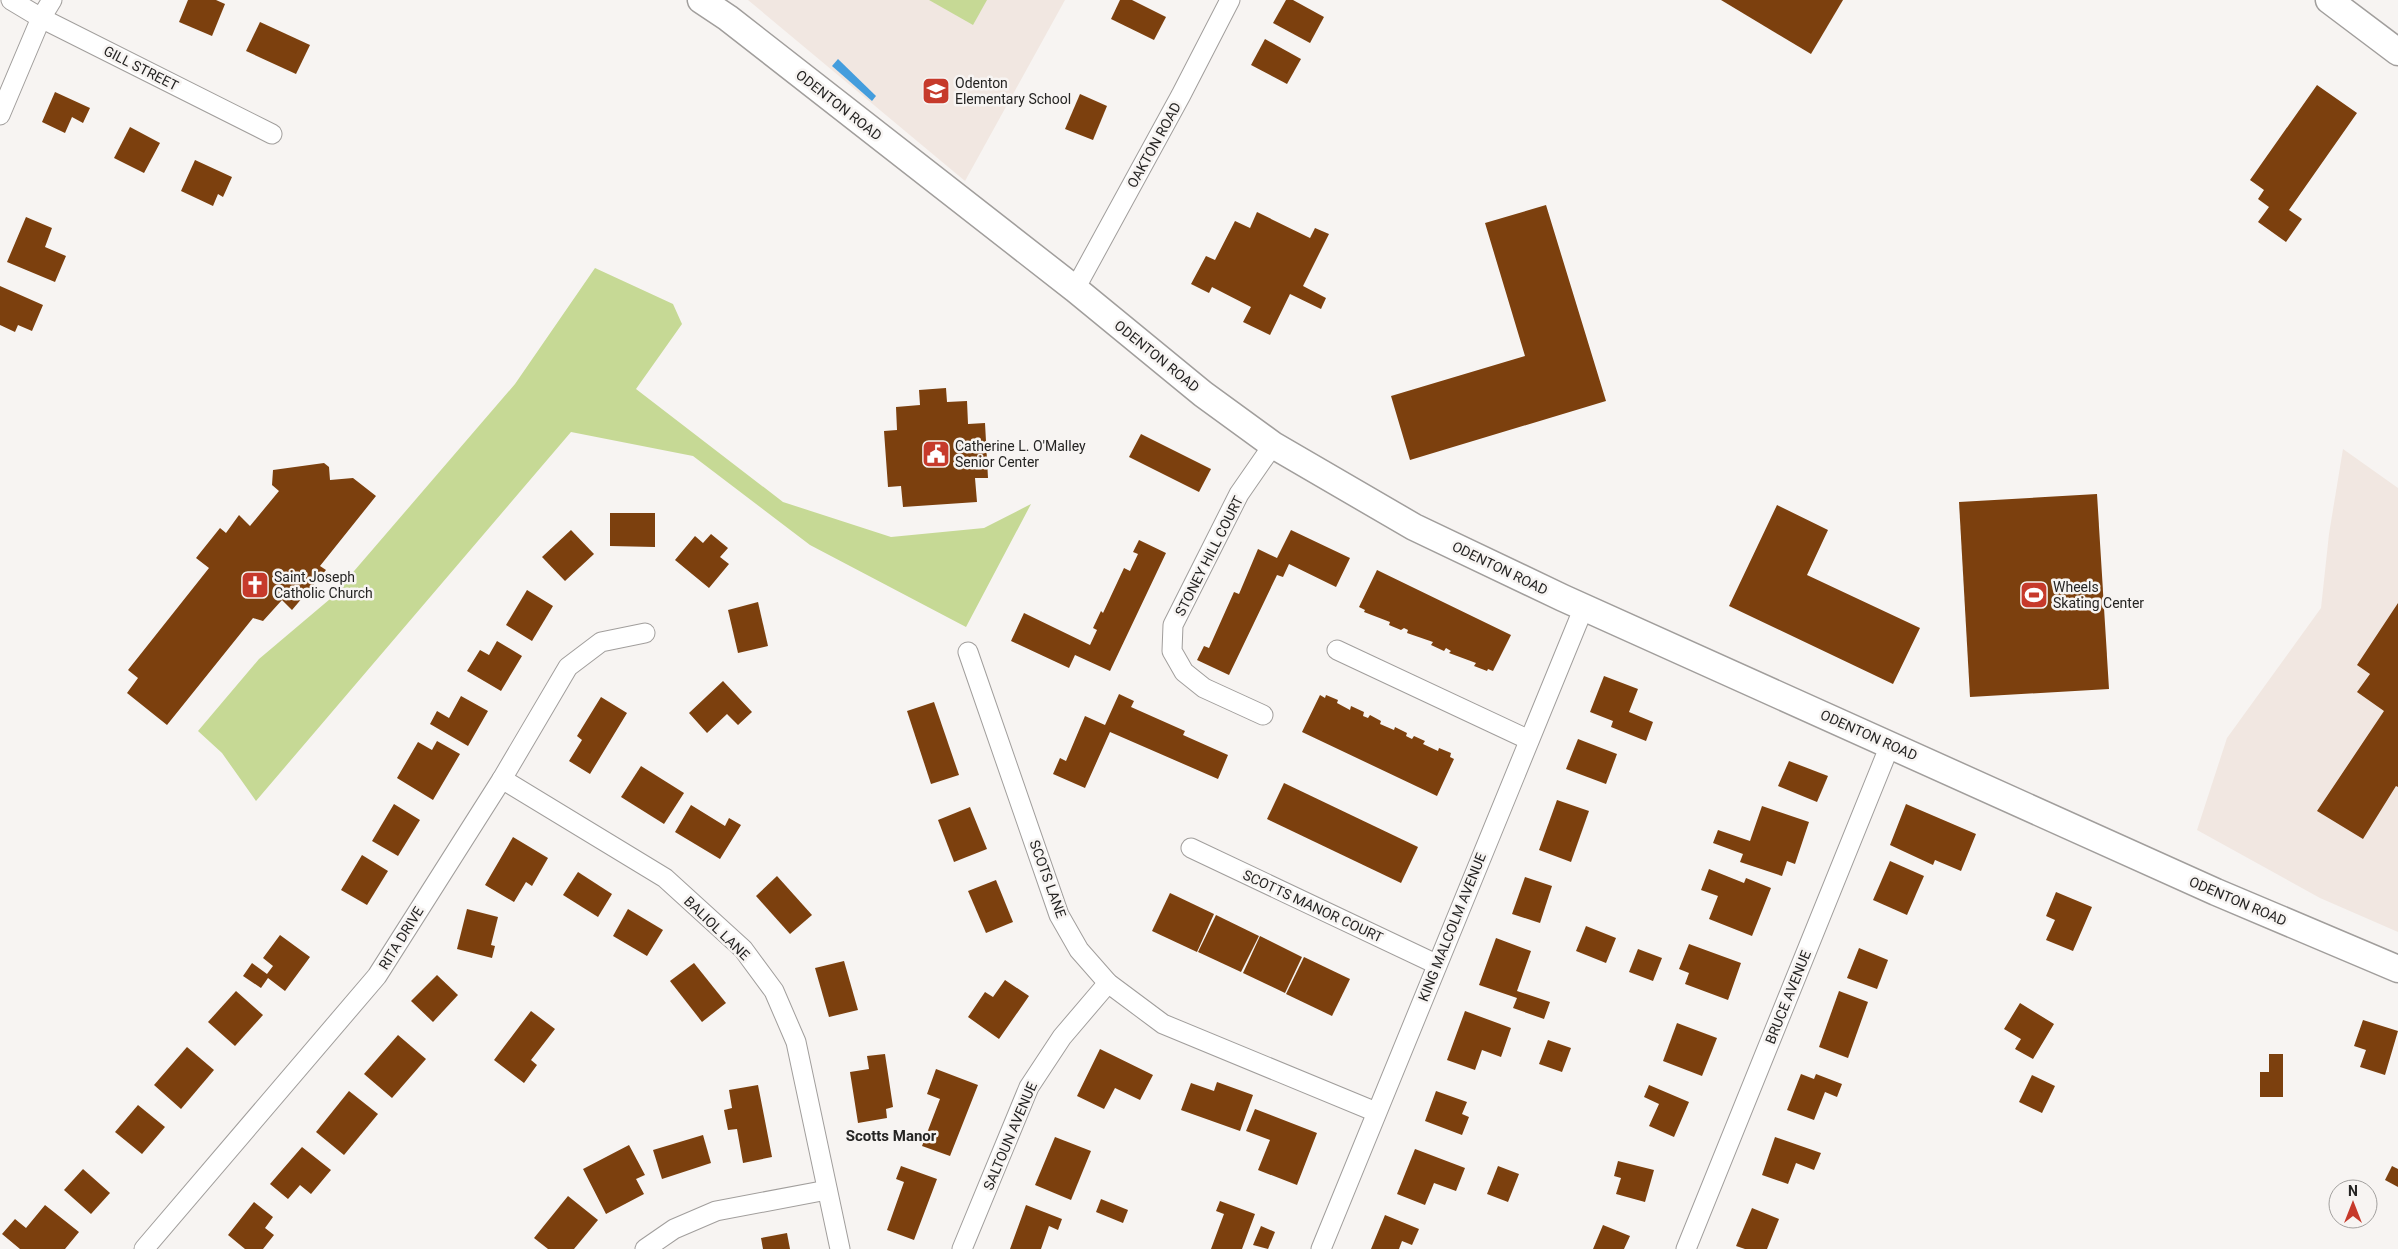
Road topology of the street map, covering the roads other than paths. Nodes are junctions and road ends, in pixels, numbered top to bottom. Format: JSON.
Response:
{"nodes":[{"id":1,"x":11,"y":0,"type":"edge"},
{"id":2,"x":52,"y":0,"type":"edge"},
{"id":3,"x":701,"y":0,"type":"edge"},
{"id":4,"x":1230,"y":0,"type":"edge"},
{"id":5,"x":2329,"y":0,"type":"edge"},
{"id":6,"x":41,"y":18,"type":"junction"},
{"id":7,"x":2398,"y":52,"type":"edge"},
{"id":8,"x":0,"y":115,"type":"edge"},
{"id":9,"x":272,"y":134,"type":"dead end"},
{"id":10,"x":1075,"y":289,"type":"junction"},
{"id":11,"x":1274,"y":445,"type":"junction"},
{"id":12,"x":1584,"y":607,"type":"junction"},
{"id":13,"x":644,"y":633,"type":"dead end"},
{"id":14,"x":1337,"y":650,"type":"dead end"},
{"id":15,"x":968,"y":652,"type":"dead end"},
{"id":16,"x":1264,"y":715,"type":"dead end"},
{"id":17,"x":1529,"y":740,"type":"junction"},
{"id":18,"x":1890,"y":745,"type":"junction"},
{"id":19,"x":502,"y":779,"type":"junction"},
{"id":20,"x":1190,"y":848,"type":"dead end"},
{"id":21,"x":1436,"y":964,"type":"junction"},
{"id":22,"x":2398,"y":969,"type":"edge"},
{"id":23,"x":1108,"y":984,"type":"junction"},
{"id":24,"x":1376,"y":1112,"type":"junction"},
{"id":25,"x":828,"y":1190,"type":"junction"},
{"id":26,"x":144,"y":1249,"type":"edge"},
{"id":27,"x":645,"y":1249,"type":"edge"},
{"id":28,"x":840,"y":1249,"type":"edge"},
{"id":29,"x":962,"y":1249,"type":"edge"},
{"id":30,"x":1322,"y":1249,"type":"edge"},
{"id":31,"x":1686,"y":1249,"type":"edge"}],
"edges":[{"from":1,"to":6,"type":"street","name":"GILL STREET"},
{"from":2,"to":6,"type":"street"},
{"from":3,"to":10,"type":"street","name":"ODENTON ROAD"},
{"from":4,"to":10,"type":"street","name":"OAKTON ROAD"},
{"from":5,"to":7,"type":"street"},
{"from":6,"to":8,"type":"street"},
{"from":6,"to":9,"type":"street","name":"GILL STREET"},
{"from":10,"to":11,"type":"street","name":"ODENTON ROAD"},
{"from":11,"to":12,"type":"street","name":"ODENTON ROAD"},
{"from":11,"to":16,"type":"street","name":"STONEY HILL COURT"},
{"from":12,"to":17,"type":"street","name":"KING MALCOLM AVENUE"},
{"from":12,"to":18,"type":"street","name":"ODENTON ROAD"},
{"from":13,"to":19,"type":"street","name":"RITA DRIVE"},
{"from":14,"to":17,"type":"street"},
{"from":15,"to":23,"type":"street","name":"SCOTS LANE"},
{"from":17,"to":21,"type":"street","name":"KING MALCOLM AVENUE"},
{"from":18,"to":22,"type":"street","name":"ODENTON ROAD"},
{"from":18,"to":31,"type":"street","name":"BRUCE AVENUE"},
{"from":19,"to":25,"type":"street","name":"BALIOL LANE"},
{"from":19,"to":26,"type":"street","name":"RITA DRIVE"},
{"from":20,"to":21,"type":"street","name":"SCOTTS MANOR COURT"},
{"from":21,"to":24,"type":"street","name":"KING MALCOLM AVENUE"},
{"from":23,"to":24,"type":"street","name":"SCOTS LANE"},
{"from":23,"to":29,"type":"street","name":"SALTOUN AVENUE"},
{"from":24,"to":30,"type":"street","name":"KING MALCOLM AVENUE"},
{"from":25,"to":27,"type":"street"},
{"from":25,"to":28,"type":"street","name":"BALIOL LANE"}]}
